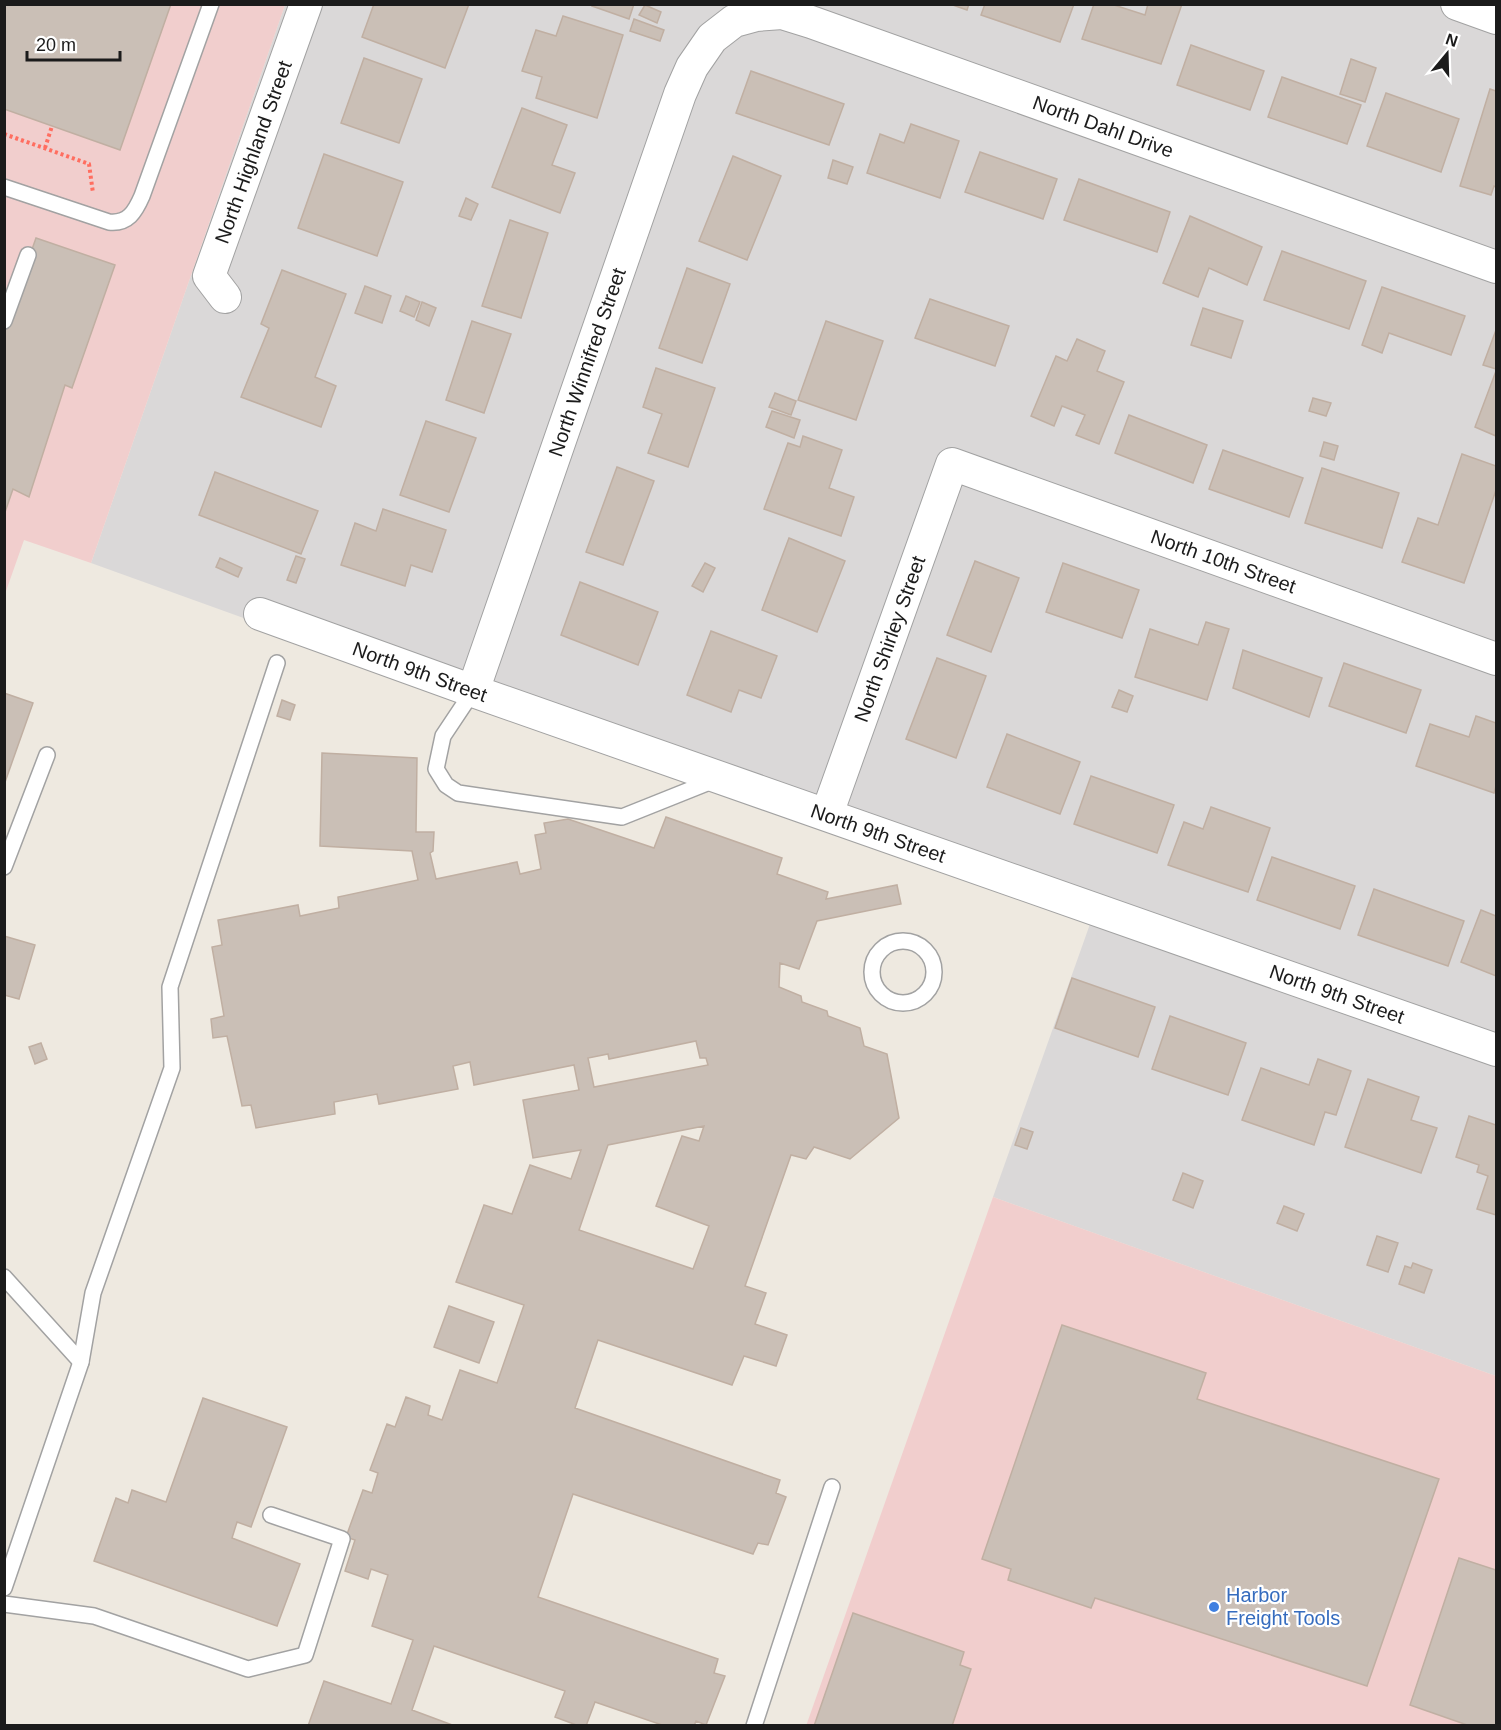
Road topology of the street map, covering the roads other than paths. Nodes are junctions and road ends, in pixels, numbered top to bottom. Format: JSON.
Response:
{"nodes":[{"id":1,"x":211,"y":4,"type":"edge"},
{"id":2,"x":306,"y":4,"type":"edge"},
{"id":3,"x":1458,"y":4,"type":"edge"},
{"id":4,"x":1497,"y":18,"type":"edge"},
{"id":5,"x":712,"y":38,"type":"joint"},
{"id":6,"x":4,"y":187,"type":"edge"},
{"id":7,"x":28,"y":255,"type":"dead end"},
{"id":8,"x":1497,"y":267,"type":"edge"},
{"id":9,"x":225,"y":297,"type":"dead end"},
{"id":10,"x":4,"y":321,"type":"edge"},
{"id":11,"x":952,"y":464,"type":"joint"},
{"id":12,"x":260,"y":614,"type":"dead end"},
{"id":13,"x":1497,"y":659,"type":"edge"},
{"id":14,"x":277,"y":663,"type":"dead end"},
{"id":15,"x":474,"y":691,"type":"junction"},
{"id":16,"x":46,"y":755,"type":"dead end"},
{"id":17,"x":722,"y":777,"type":"junction"},
{"id":18,"x":827,"y":814,"type":"junction"},
{"id":19,"x":4,"y":867,"type":"edge"},
{"id":20,"x":931,"y":988,"type":"joint"},
{"id":21,"x":1497,"y":1050,"type":"edge"},
{"id":22,"x":4,"y":1277,"type":"edge"},
{"id":23,"x":81,"y":1362,"type":"junction"},
{"id":24,"x":832,"y":1487,"type":"dead end"},
{"id":25,"x":272,"y":1515,"type":"dead end"},
{"id":26,"x":4,"y":1588,"type":"edge"},
{"id":27,"x":4,"y":1604,"type":"edge"},
{"id":28,"x":754,"y":1725,"type":"edge"}],
"edges":[{"from":1,"to":6,"type":"lane"},
{"from":2,"to":9,"type":"street","name":"North Highland Street"},
{"from":3,"to":4,"type":"street"},
{"from":5,"to":8,"type":"street","name":"North Dahl Drive"},
{"from":5,"to":15,"type":"street","name":"North Winnifred Street"},
{"from":7,"to":10,"type":"lane"},
{"from":11,"to":13,"type":"street","name":"North 10th Street"},
{"from":11,"to":18,"type":"street","name":"North Shirley Street"},
{"from":12,"to":15,"type":"street","name":"North 9th Street"},
{"from":14,"to":23,"type":"lane"},
{"from":15,"to":17,"type":"street","name":"North 9th Street"},
{"from":15,"to":17,"type":"lane"},
{"from":16,"to":19,"type":"lane"},
{"from":17,"to":18,"type":"street","name":"North 9th Street"},
{"from":18,"to":21,"type":"street","name":"North 9th Street"},
{"from":20,"to":20,"type":"lane"},
{"from":22,"to":23,"type":"lane"},
{"from":23,"to":26,"type":"lane"},
{"from":24,"to":28,"type":"lane"},
{"from":25,"to":27,"type":"lane"}]}
